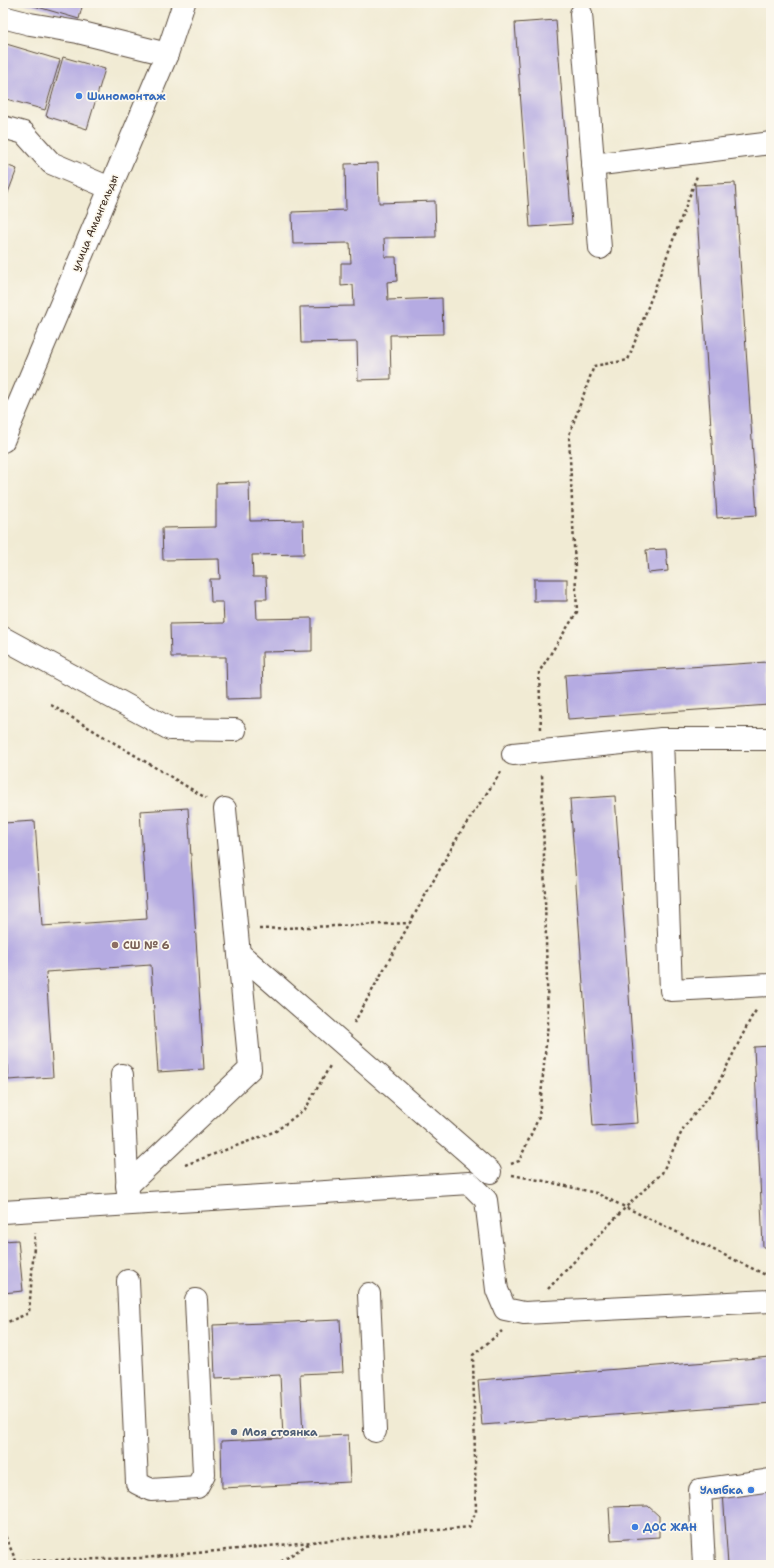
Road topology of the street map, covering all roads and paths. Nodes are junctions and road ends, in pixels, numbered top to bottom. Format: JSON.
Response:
{"nodes":[{"id":1,"x":184,"y":3,"type":"edge"},
{"id":2,"x":582,"y":14,"type":"dead end"},
{"id":3,"x":3,"y":17,"type":"edge"},
{"id":4,"x":167,"y":54,"type":"junction"},
{"id":5,"x":3,"y":127,"type":"edge"},
{"id":6,"x":771,"y":143,"type":"edge"},
{"id":7,"x":706,"y":152,"type":"junction"},
{"id":8,"x":593,"y":165,"type":"junction"},
{"id":9,"x":110,"y":188,"type":"junction"},
{"id":10,"x":600,"y":248,"type":"dead end"},
{"id":11,"x":3,"y":442,"type":"edge"},
{"id":12,"x":3,"y":638,"type":"edge"},
{"id":13,"x":51,"y":705,"type":"dead end"},
{"id":14,"x":235,"y":730,"type":"dead end"},
{"id":15,"x":662,"y":738,"type":"junction"},
{"id":16,"x":771,"y":739,"type":"edge"},
{"id":17,"x":542,"y":751,"type":"junction"},
{"id":18,"x":513,"y":754,"type":"joint"},
{"id":19,"x":225,"y":809,"type":"joint"},
{"id":20,"x":410,"y":923,"type":"junction"},
{"id":21,"x":237,"y":930,"type":"junction"},
{"id":22,"x":239,"y":953,"type":"junction"},
{"id":23,"x":771,"y":985,"type":"edge"},
{"id":24,"x":759,"y":1007,"type":"dead end"},
{"id":25,"x":343,"y":1043,"type":"junction"},
{"id":26,"x":122,"y":1075,"type":"dead end"},
{"id":27,"x":179,"y":1167,"type":"dead end"},
{"id":28,"x":490,"y":1172,"type":"junction"},
{"id":29,"x":128,"y":1195,"type":"junction"},
{"id":30,"x":626,"y":1207,"type":"junction"},
{"id":31,"x":36,"y":1210,"type":"junction"},
{"id":32,"x":3,"y":1212,"type":"edge"},
{"id":33,"x":771,"y":1277,"type":"edge"},
{"id":34,"x":128,"y":1281,"type":"dead end"},
{"id":35,"x":369,"y":1294,"type":"dead end"},
{"id":36,"x":196,"y":1300,"type":"dead end"},
{"id":37,"x":771,"y":1301,"type":"edge"},
{"id":38,"x":524,"y":1313,"type":"junction"},
{"id":39,"x":3,"y":1324,"type":"edge"},
{"id":40,"x":375,"y":1431,"type":"dead end"},
{"id":41,"x":771,"y":1480,"type":"edge"},
{"id":42,"x":3,"y":1531,"type":"edge"},
{"id":43,"x":312,"y":1542,"type":"junction"},
{"id":44,"x":276,"y":1565,"type":"edge"},
{"id":45,"x":704,"y":1565,"type":"edge"}],
"edges":[{"from":1,"to":4,"type":"street","name":"улица Амангельды"},
{"from":2,"to":8,"type":"street"},
{"from":3,"to":4,"type":"street"},
{"from":4,"to":9,"type":"street","name":"улица Амангельды"},
{"from":5,"to":9,"type":"street"},
{"from":6,"to":7,"type":"street"},
{"from":7,"to":8,"type":"street"},
{"from":7,"to":17,"type":"path"},
{"from":8,"to":10,"type":"street"},
{"from":9,"to":11,"type":"street","name":"улица Амангельды"},
{"from":12,"to":14,"type":"street"},
{"from":13,"to":19,"type":"path"},
{"from":15,"to":16,"type":"street"},
{"from":15,"to":17,"type":"street"},
{"from":15,"to":23,"type":"street"},
{"from":17,"to":18,"type":"street"},
{"from":17,"to":28,"type":"path"},
{"from":18,"to":20,"type":"path"},
{"from":19,"to":21,"type":"street"},
{"from":20,"to":21,"type":"path"},
{"from":20,"to":25,"type":"path"},
{"from":21,"to":22,"type":"street"},
{"from":22,"to":25,"type":"street"},
{"from":22,"to":29,"type":"street"},
{"from":24,"to":30,"type":"path"},
{"from":25,"to":27,"type":"path"},
{"from":25,"to":28,"type":"street"},
{"from":26,"to":29,"type":"street"},
{"from":28,"to":30,"type":"path"},
{"from":29,"to":31,"type":"street"},
{"from":29,"to":38,"type":"street"},
{"from":30,"to":33,"type":"path"},
{"from":30,"to":38,"type":"path"},
{"from":31,"to":32,"type":"street"},
{"from":31,"to":39,"type":"path"},
{"from":34,"to":36,"type":"street"},
{"from":35,"to":40,"type":"street"},
{"from":37,"to":38,"type":"street"},
{"from":38,"to":43,"type":"path"},
{"from":41,"to":45,"type":"street"},
{"from":42,"to":43,"type":"path"},
{"from":43,"to":44,"type":"path"}]}
